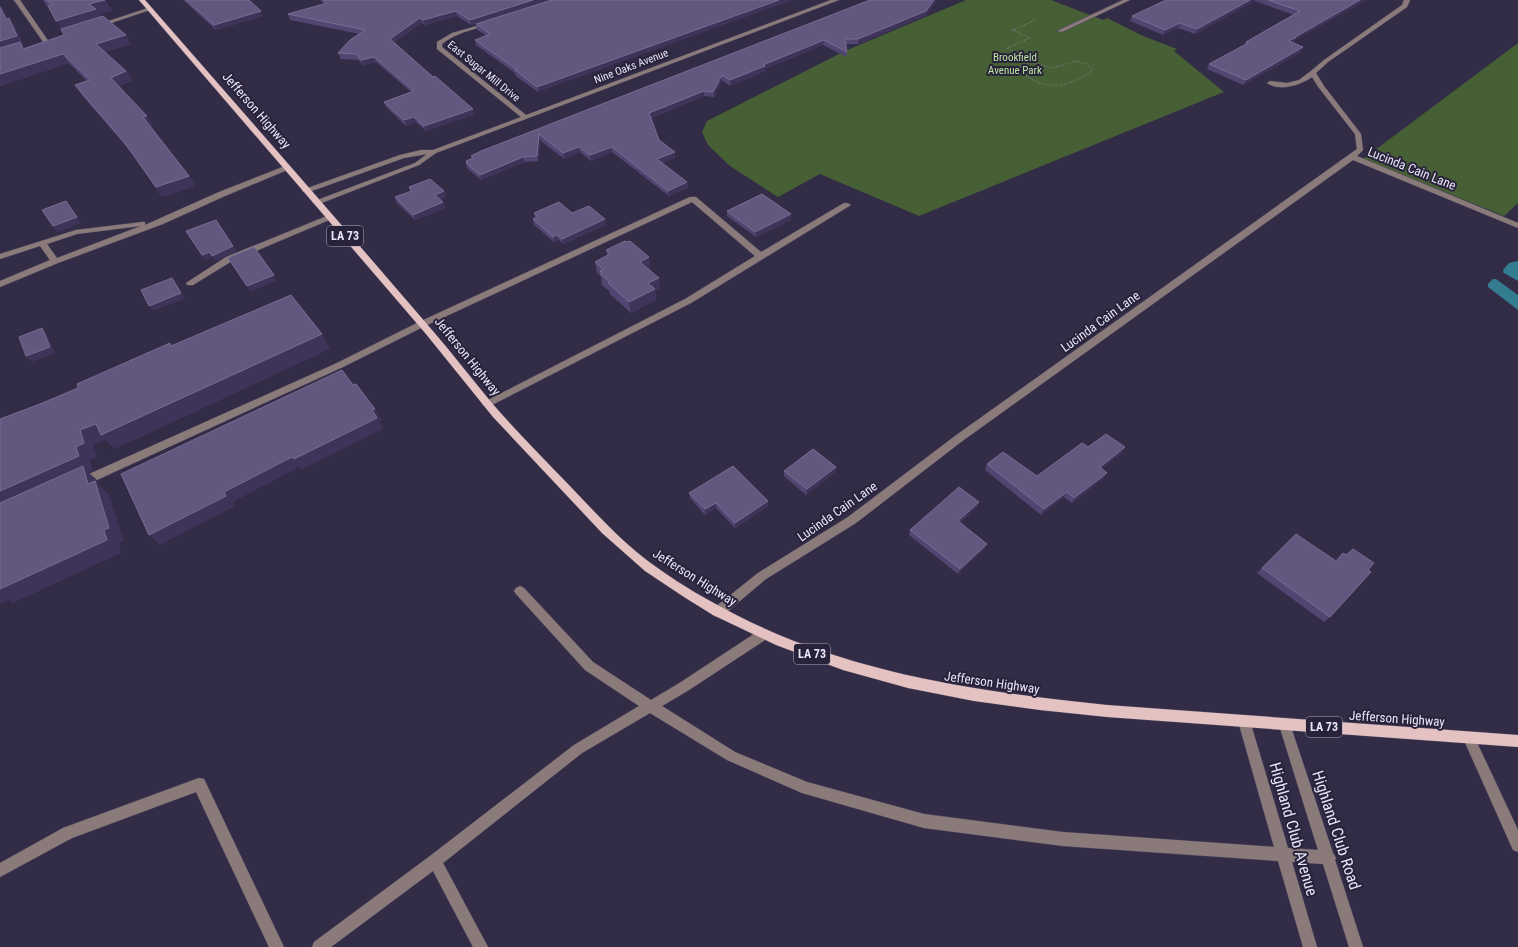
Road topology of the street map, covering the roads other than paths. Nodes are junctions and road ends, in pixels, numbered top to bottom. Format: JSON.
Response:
{"nodes":[{"id":1,"x":17,"y":0,"type":"edge"},
{"id":2,"x":142,"y":0,"type":"edge"},
{"id":3,"x":836,"y":0,"type":"edge"},
{"id":4,"x":1127,"y":0,"type":"edge"},
{"id":5,"x":1407,"y":0,"type":"edge"},
{"id":6,"x":150,"y":9,"type":"junction"},
{"id":7,"x":494,"y":21,"type":"edge"},
{"id":8,"x":91,"y":28,"type":"edge"},
{"id":9,"x":1060,"y":31,"type":"dead end"},
{"id":10,"x":54,"y":40,"type":"edge"},
{"id":11,"x":46,"y":42,"type":"junction"},
{"id":12,"x":40,"y":44,"type":"edge"},
{"id":13,"x":1313,"y":73,"type":"junction"},
{"id":14,"x":1270,"y":83,"type":"dead end"},
{"id":15,"x":525,"y":118,"type":"junction"},
{"id":16,"x":434,"y":152,"type":"junction"},
{"id":17,"x":1352,"y":158,"type":"junction"},
{"id":18,"x":288,"y":168,"type":"junction"},
{"id":19,"x":306,"y":190,"type":"junction"},
{"id":20,"x":316,"y":202,"type":"junction"},
{"id":21,"x":847,"y":205,"type":"dead end"},
{"id":22,"x":330,"y":218,"type":"junction"},
{"id":23,"x":160,"y":222,"type":"junction"},
{"id":24,"x":1518,"y":226,"type":"edge"},
{"id":25,"x":42,"y":243,"type":"junction"},
{"id":26,"x":760,"y":256,"type":"junction"},
{"id":27,"x":0,"y":257,"type":"edge"},
{"id":28,"x":55,"y":261,"type":"junction"},
{"id":29,"x":190,"y":283,"type":"dead end"},
{"id":30,"x":0,"y":284,"type":"edge"},
{"id":31,"x":422,"y":324,"type":"junction"},
{"id":32,"x":487,"y":404,"type":"junction"},
{"id":33,"x":77,"y":485,"type":"edge"},
{"id":34,"x":520,"y":591,"type":"dead end"},
{"id":35,"x":718,"y":612,"type":"junction"},
{"id":36,"x":764,"y":634,"type":"junction"},
{"id":37,"x":650,"y":706,"type":"junction"},
{"id":38,"x":1244,"y":721,"type":"junction"},
{"id":39,"x":1285,"y":724,"type":"junction"},
{"id":40,"x":1469,"y":738,"type":"junction"},
{"id":41,"x":1518,"y":741,"type":"edge"},
{"id":42,"x":1518,"y":845,"type":"edge"},
{"id":43,"x":1285,"y":856,"type":"junction"},
{"id":44,"x":1329,"y":858,"type":"junction"},
{"id":45,"x":435,"y":861,"type":"junction"},
{"id":46,"x":0,"y":870,"type":"edge"},
{"id":47,"x":277,"y":947,"type":"edge"},
{"id":48,"x":319,"y":947,"type":"edge"},
{"id":49,"x":481,"y":947,"type":"edge"},
{"id":50,"x":1310,"y":947,"type":"edge"},
{"id":51,"x":1356,"y":947,"type":"edge"}],
"edges":[{"from":1,"to":11,"type":"street"},
{"from":2,"to":6,"type":"main road","name":"Jefferson Highway","number":"LA 73"},
{"from":3,"to":15,"type":"street","name":"Nine Oaks Avenue"},
{"from":4,"to":9,"type":"street"},
{"from":5,"to":13,"type":"street"},
{"from":6,"to":8,"type":"street"},
{"from":6,"to":18,"type":"main road","name":"Jefferson Highway","number":"LA 73"},
{"from":7,"to":15,"type":"street","name":"East Sugar Mill Drive"},
{"from":10,"to":11,"type":"street"},
{"from":11,"to":12,"type":"street"},
{"from":13,"to":14,"type":"street"},
{"from":13,"to":17,"type":"street"},
{"from":15,"to":16,"type":"street","name":"Nine Oaks Avenue"},
{"from":16,"to":19,"type":"street","name":"Nine Oaks Avenue"},
{"from":16,"to":20,"type":"street","name":"Nine Oaks Avenue"},
{"from":17,"to":24,"type":"street","name":"Lucinda Cain Lane"},
{"from":17,"to":35,"type":"street","name":"Lucinda Cain Lane"},
{"from":18,"to":19,"type":"main road","name":"Jefferson Highway","number":"LA 73"},
{"from":18,"to":23,"type":"street"},
{"from":19,"to":20,"type":"main road","name":"Jefferson Highway","number":"LA 73"},
{"from":20,"to":22,"type":"main road","name":"Jefferson Highway","number":"LA 73"},
{"from":21,"to":26,"type":"street"},
{"from":22,"to":29,"type":"street"},
{"from":22,"to":31,"type":"main road","name":"Jefferson Highway","number":"LA 73"},
{"from":23,"to":25,"type":"street"},
{"from":23,"to":28,"type":"street"},
{"from":25,"to":27,"type":"street"},
{"from":25,"to":28,"type":"street"},
{"from":26,"to":31,"type":"street"},
{"from":26,"to":32,"type":"street"},
{"from":28,"to":30,"type":"street"},
{"from":31,"to":32,"type":"main road","name":"Jefferson Highway","number":"LA 73"},
{"from":31,"to":33,"type":"street"},
{"from":32,"to":35,"type":"main road","name":"Jefferson Highway","number":"LA 73"},
{"from":34,"to":37,"type":"street"},
{"from":35,"to":36,"type":"main road","name":"Jefferson Highway","number":"LA 73"},
{"from":36,"to":37,"type":"street"},
{"from":36,"to":38,"type":"main road","name":"Jefferson Highway","number":"LA 73"},
{"from":37,"to":43,"type":"street"},
{"from":37,"to":45,"type":"street"},
{"from":38,"to":39,"type":"main road","name":"Jefferson Highway","number":"LA 73"},
{"from":38,"to":43,"type":"street","name":"Highland Club Avenue"},
{"from":39,"to":40,"type":"main road","name":"Jefferson Highway","number":"LA 73"},
{"from":39,"to":44,"type":"street","name":"Highland Club Road"},
{"from":40,"to":41,"type":"main road","name":"Jefferson Highway","number":"LA 73"},
{"from":40,"to":42,"type":"street"},
{"from":43,"to":44,"type":"street"},
{"from":43,"to":50,"type":"street","name":"Highland Club Avenue"},
{"from":44,"to":51,"type":"street","name":"Highland Club Road"},
{"from":45,"to":48,"type":"street"},
{"from":45,"to":49,"type":"street"},
{"from":46,"to":47,"type":"street"}]}
